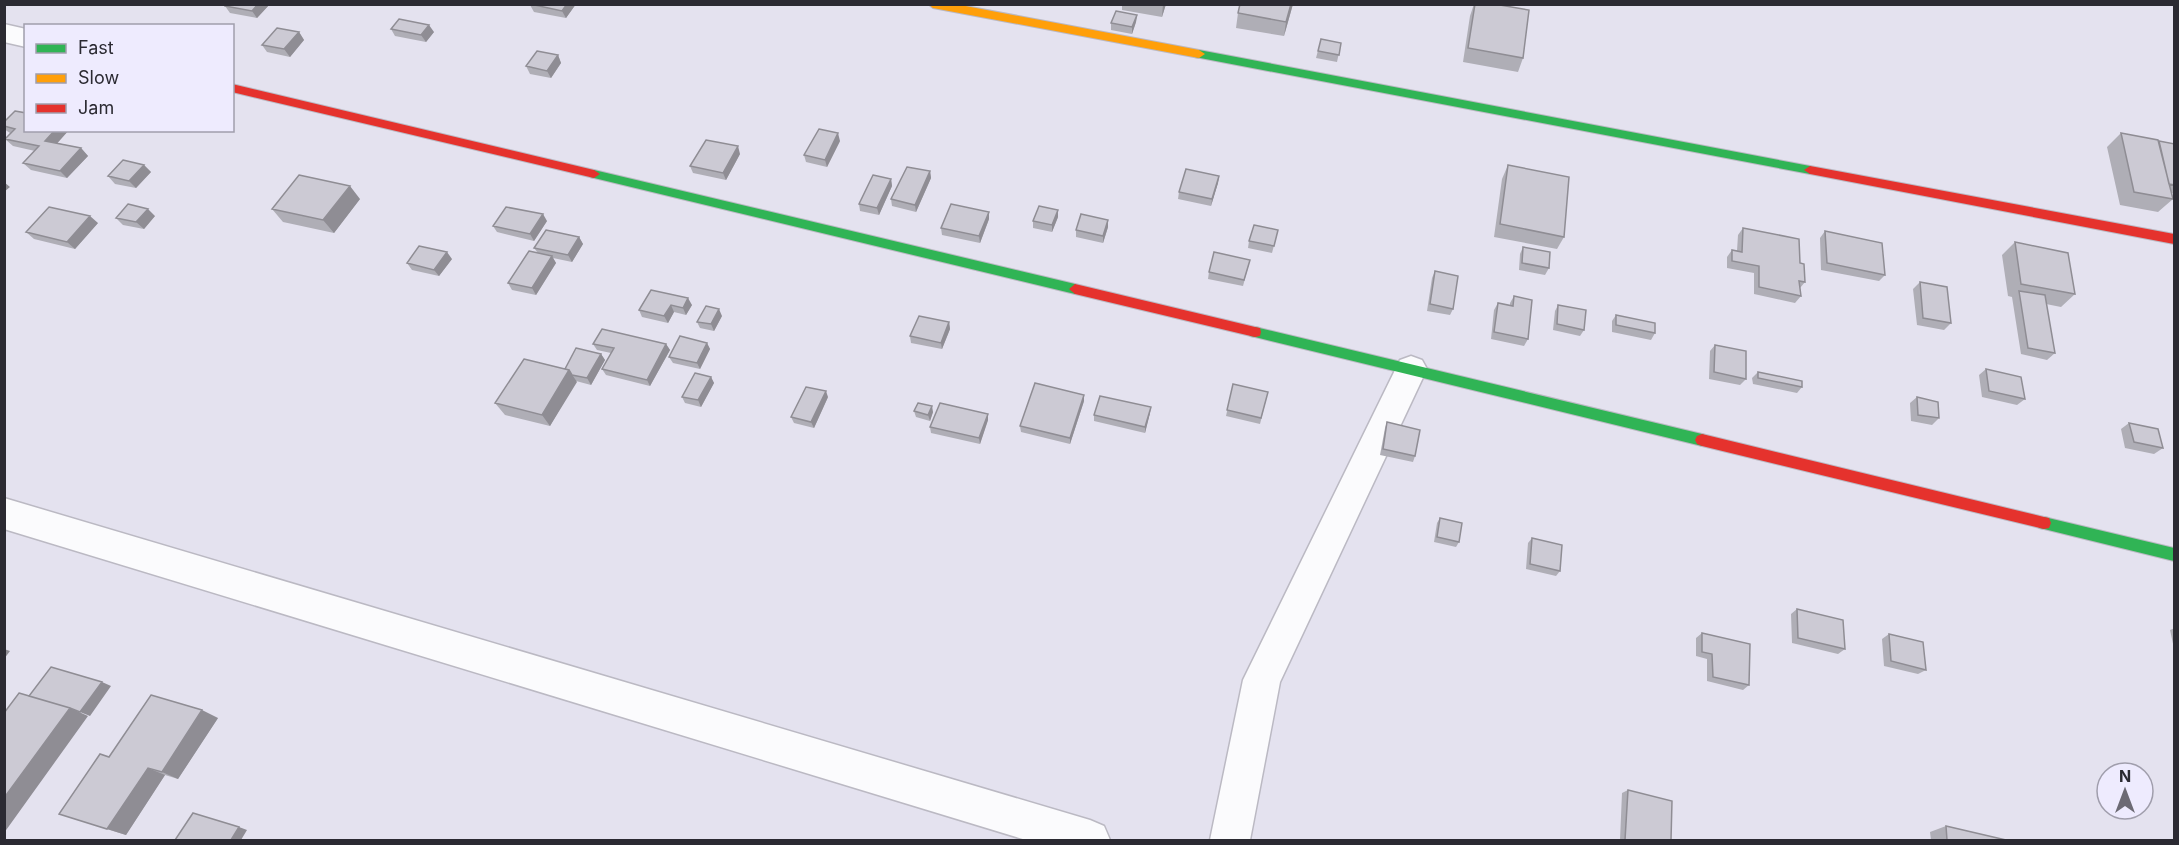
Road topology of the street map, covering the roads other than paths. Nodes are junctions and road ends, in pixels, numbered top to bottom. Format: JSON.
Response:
{"nodes":[{"id":1,"x":933,"y":4,"type":"edge"},
{"id":2,"x":4,"y":33,"type":"edge"},
{"id":3,"x":24,"y":38,"type":"edge"},
{"id":4,"x":234,"y":88,"type":"edge"},
{"id":5,"x":2175,"y":239,"type":"edge"},
{"id":6,"x":1411,"y":369,"type":"junction"},
{"id":7,"x":4,"y":513,"type":"edge"},
{"id":8,"x":2175,"y":555,"type":"edge"},
{"id":9,"x":1090,"y":840,"type":"edge"},
{"id":10,"x":1230,"y":840,"type":"edge"}],
"edges":[{"from":1,"to":5,"type":"street"},
{"from":2,"to":3,"type":"street"},
{"from":4,"to":6,"type":"street"},
{"from":6,"to":8,"type":"street"},
{"from":6,"to":10,"type":"street"},
{"from":7,"to":9,"type":"street"}]}
